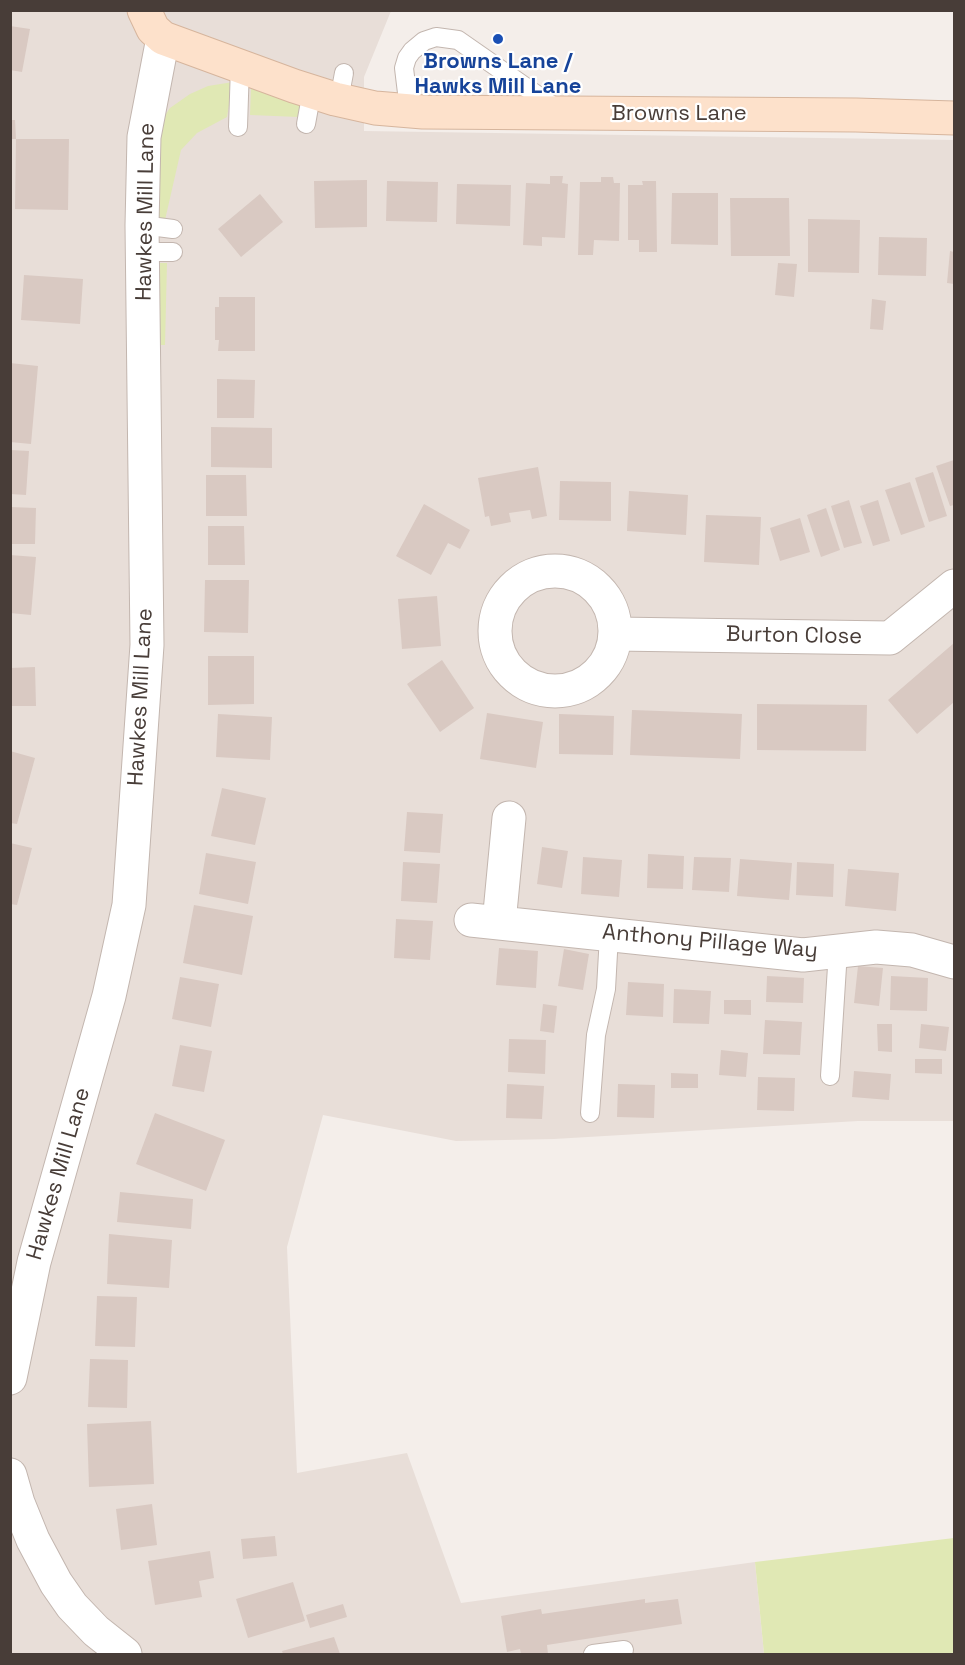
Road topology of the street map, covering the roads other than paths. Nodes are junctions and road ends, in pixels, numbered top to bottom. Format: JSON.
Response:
{"nodes":[{"id":1,"x":144,"y":10,"type":"edge"},
{"id":2,"x":163,"y":38,"type":"junction"},
{"id":3,"x":240,"y":66,"type":"junction"},
{"id":4,"x":332,"y":88,"type":"junction"},
{"id":5,"x":423,"y":112,"type":"junction"},
{"id":6,"x":563,"y":114,"type":"junction"},
{"id":7,"x":954,"y":118,"type":"edge"},
{"id":8,"x":306,"y":124,"type":"dead end"},
{"id":9,"x":238,"y":128,"type":"dead end"},
{"id":10,"x":954,"y":586,"type":"edge"},
{"id":11,"x":615,"y":634,"type":"dead end"},
{"id":12,"x":509,"y":818,"type":"dead end"},
{"id":13,"x":609,"y":935,"type":"junction"},
{"id":14,"x":838,"y":951,"type":"junction"},
{"id":15,"x":954,"y":962,"type":"edge"},
{"id":16,"x":830,"y":1076,"type":"dead end"},
{"id":17,"x":590,"y":1113,"type":"dead end"},
{"id":18,"x":10,"y":1377,"type":"edge"},
{"id":19,"x":10,"y":1475,"type":"edge"},
{"id":20,"x":624,"y":1650,"type":"dead end"},
{"id":21,"x":125,"y":1654,"type":"edge"},
{"id":22,"x":593,"y":1654,"type":"edge"}],
"edges":[{"from":1,"to":2,"type":"street"},
{"from":2,"to":3,"type":"street","name":"Browns Lane"},
{"from":2,"to":18,"type":"street","name":"Hawkes Mill Lane"},
{"from":3,"to":4,"type":"street","name":"Browns Lane"},
{"from":3,"to":9,"type":"lane"},
{"from":4,"to":5,"type":"street","name":"Browns Lane"},
{"from":4,"to":8,"type":"lane"},
{"from":5,"to":6,"type":"street","name":"Browns Lane"},
{"from":5,"to":6,"type":"lane"},
{"from":6,"to":7,"type":"street","name":"Browns Lane"},
{"from":10,"to":11,"type":"street","name":"Burton Close"},
{"from":12,"to":13,"type":"street","name":"Anthony Pillage Way"},
{"from":13,"to":14,"type":"street","name":"Anthony Pillage Way"},
{"from":13,"to":17,"type":"lane"},
{"from":14,"to":15,"type":"street","name":"Anthony Pillage Way"},
{"from":14,"to":16,"type":"lane"},
{"from":19,"to":21,"type":"street"},
{"from":20,"to":22,"type":"lane"}]}
